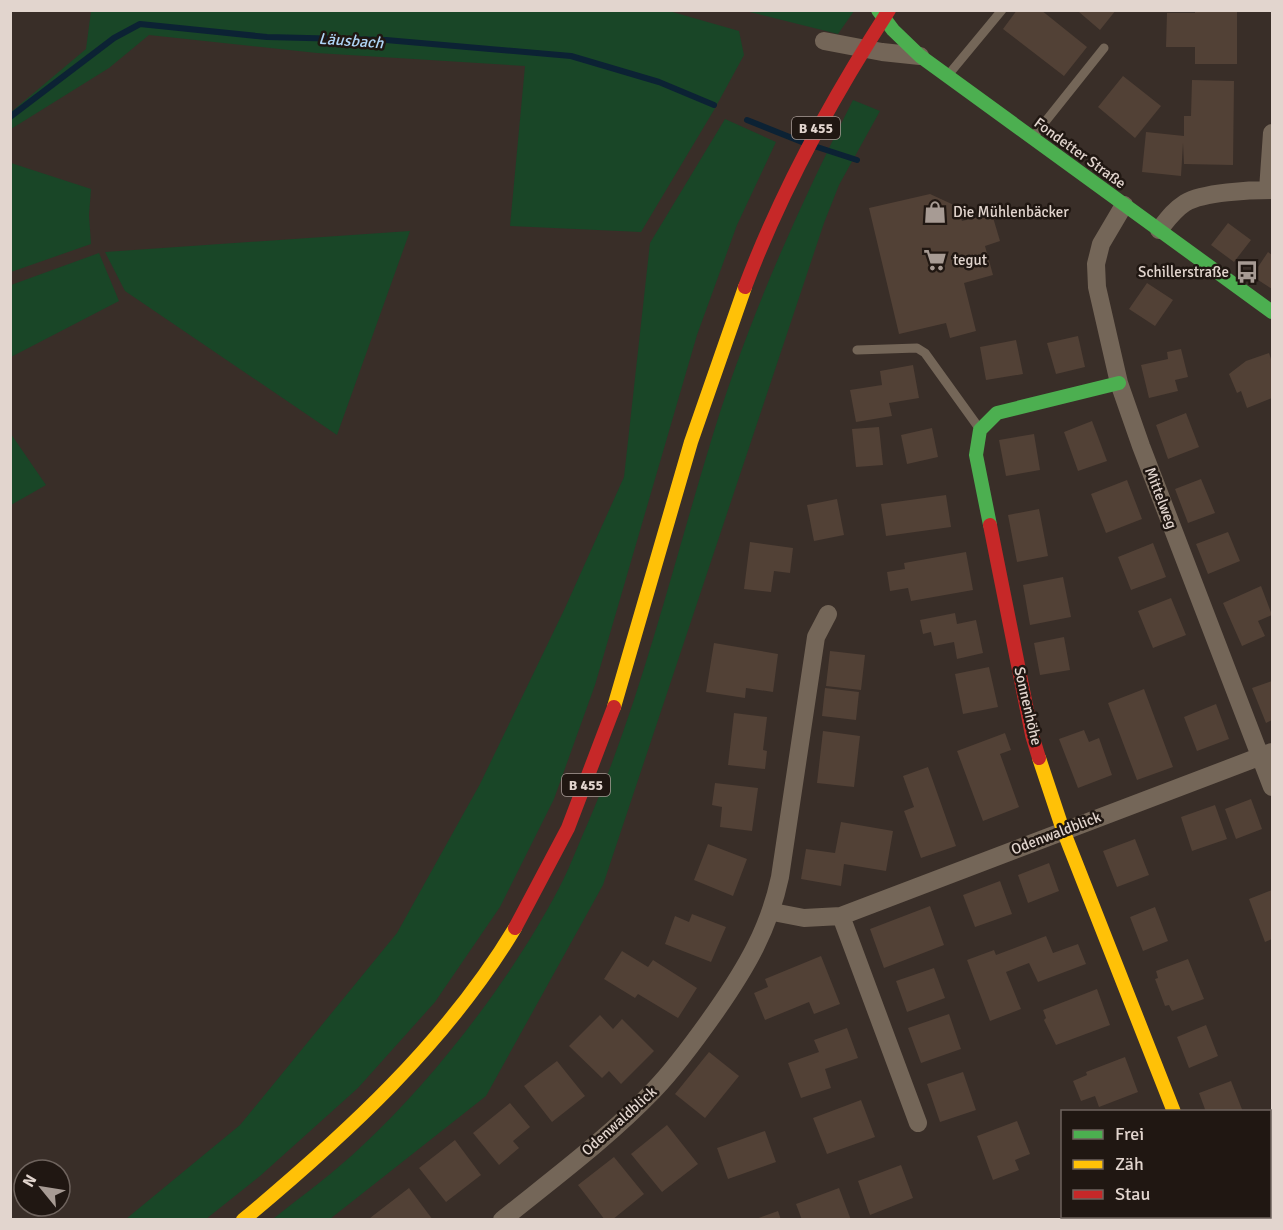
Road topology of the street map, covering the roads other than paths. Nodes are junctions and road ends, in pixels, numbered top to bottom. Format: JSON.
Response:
{"nodes":[{"id":1,"x":878,"y":10,"type":"edge"},
{"id":2,"x":889,"y":10,"type":"edge"},
{"id":3,"x":1002,"y":10,"type":"edge"},
{"id":4,"x":824,"y":41,"type":"dead end"},
{"id":5,"x":1104,"y":48,"type":"dead end"},
{"id":6,"x":920,"y":56,"type":"junction"},
{"id":7,"x":948,"y":76,"type":"junction"},
{"id":8,"x":1272,"y":134,"type":"edge"},
{"id":9,"x":1032,"y":139,"type":"junction"},
{"id":10,"x":1270,"y":190,"type":"edge"},
{"id":11,"x":1124,"y":205,"type":"junction"},
{"id":12,"x":1159,"y":231,"type":"junction"},
{"id":13,"x":1272,"y":312,"type":"edge"},
{"id":14,"x":857,"y":350,"type":"dead end"},
{"id":15,"x":1119,"y":384,"type":"junction"},
{"id":16,"x":980,"y":430,"type":"junction"},
{"id":17,"x":828,"y":614,"type":"dead end"},
{"id":18,"x":1266,"y":754,"type":"edge"},
{"id":19,"x":1272,"y":787,"type":"edge"},
{"id":20,"x":1063,"y":830,"type":"junction"},
{"id":21,"x":773,"y":912,"type":"junction"},
{"id":22,"x":841,"y":916,"type":"junction"},
{"id":23,"x":1173,"y":1110,"type":"edge"},
{"id":24,"x":918,"y":1123,"type":"dead end"},
{"id":25,"x":243,"y":1220,"type":"edge"},
{"id":26,"x":502,"y":1220,"type":"edge"}],
"edges":[{"from":1,"to":6,"type":"main road","name":"Fondetter Straße"},
{"from":2,"to":25,"type":"main road","number":"B 455"},
{"from":3,"to":7,"type":"lane"},
{"from":4,"to":6,"type":"street"},
{"from":5,"to":9,"type":"lane"},
{"from":6,"to":7,"type":"main road","name":"Fondetter Straße"},
{"from":7,"to":9,"type":"main road","name":"Fondetter Straße"},
{"from":8,"to":10,"type":"street"},
{"from":9,"to":11,"type":"main road","name":"Fondetter Straße"},
{"from":10,"to":12,"type":"street"},
{"from":11,"to":12,"type":"main road","name":"Fondetter Straße"},
{"from":11,"to":15,"type":"street","name":"Mittelweg"},
{"from":12,"to":13,"type":"main road","name":"Fondetter Straße"},
{"from":14,"to":16,"type":"lane"},
{"from":15,"to":16,"type":"main road"},
{"from":15,"to":18,"type":"street","name":"Mittelweg"},
{"from":16,"to":20,"type":"main road","name":"Sonnenhöhe"},
{"from":17,"to":21,"type":"street","name":"Odenwaldblick"},
{"from":18,"to":19,"type":"street","name":"Mittelweg"},
{"from":18,"to":20,"type":"street","name":"Odenwaldblick"},
{"from":20,"to":22,"type":"street","name":"Odenwaldblick"},
{"from":20,"to":23,"type":"main road","name":"Sonnenhöhe"},
{"from":21,"to":22,"type":"street","name":"Odenwaldblick"},
{"from":21,"to":26,"type":"street","name":"Odenwaldblick"},
{"from":22,"to":24,"type":"street"}]}
